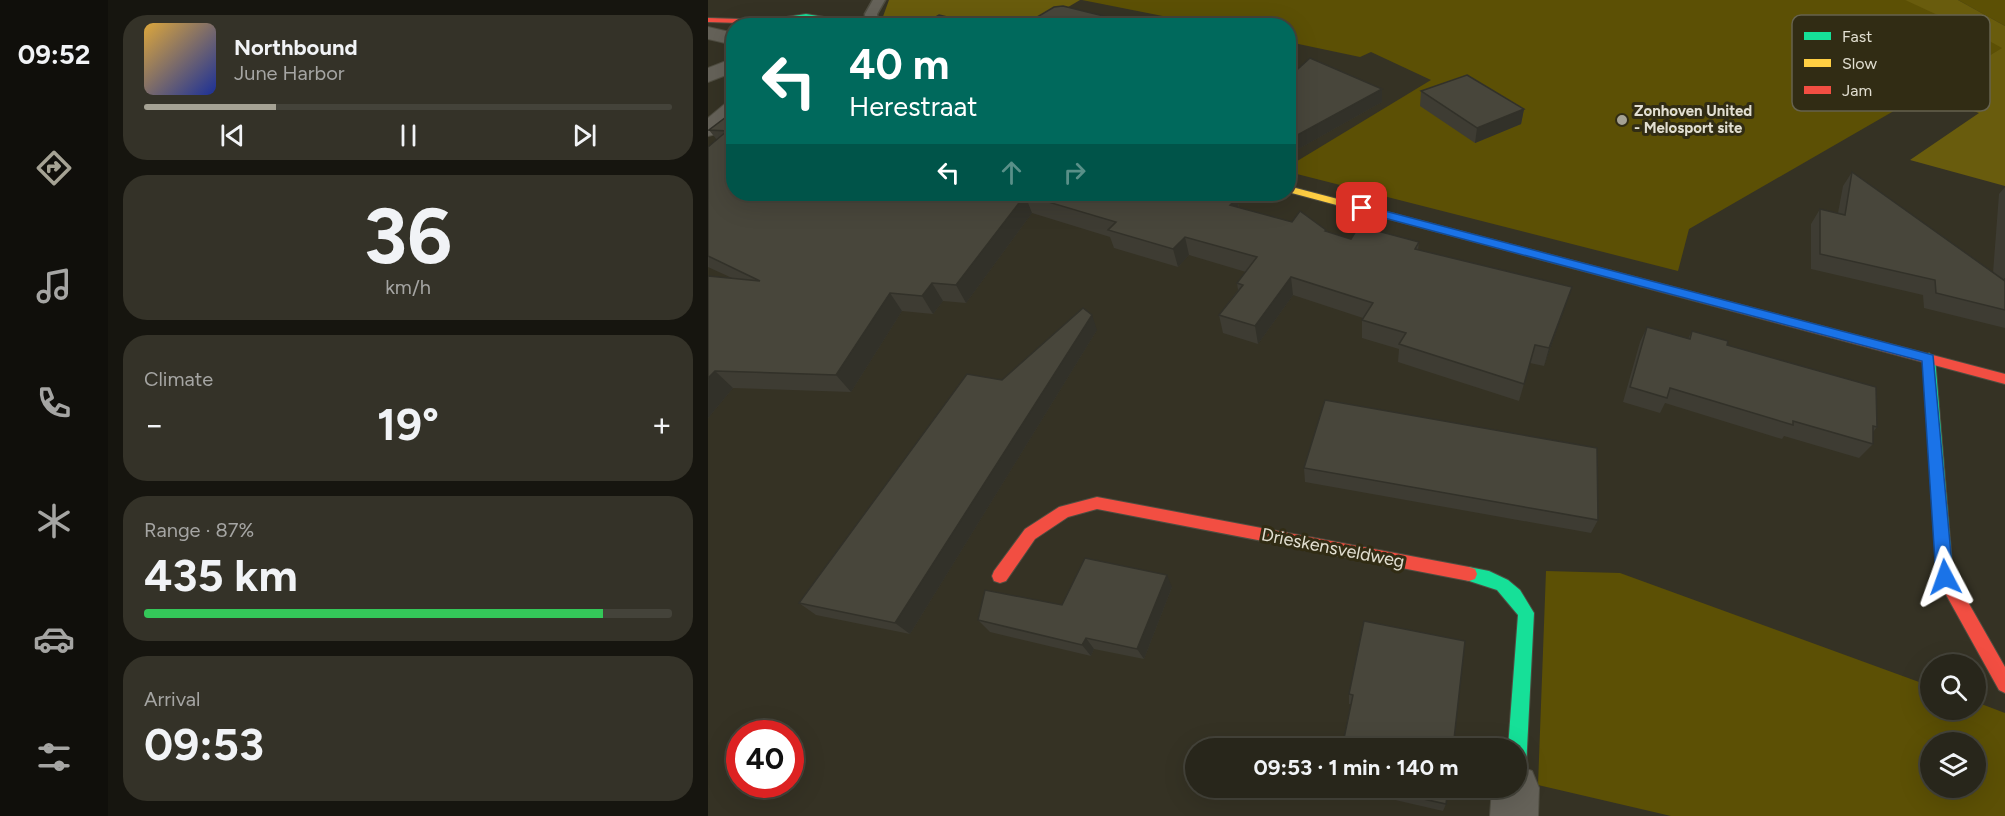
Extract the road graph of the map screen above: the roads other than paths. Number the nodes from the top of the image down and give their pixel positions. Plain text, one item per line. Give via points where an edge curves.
1 (879, 0) edge
2 (814, 1) edge
3 (839, 7) dead end
4 (798, 16) junction
5 (790, 18) edge
6 (818, 18) edge
7 (836, 18) edge
8 (871, 18) edge
9 (708, 20) edge
10 (726, 21) edge
11 (708, 33) edge
12 (726, 37) edge
13 (726, 68) edge
14 (708, 76) edge
15 (726, 114) edge
16 (708, 129) edge
17 (1296, 191) edge
18 (1929, 358) junction
19 (2005, 379) edge
20 (1000, 576) dead end
21 (2005, 684) edge
22 (1518, 738) edge
23 (1515, 798) edge
24 (1514, 816) edge

1 - 8 lane
2 - 4 street
3 - 7 street
4 - 5 street
4 - 6 street
9 - 10 street
11 - 12 street
13 - 14 street
15 - 16 street
17 - 18 street
18 - 19 street
18 - 21 street via 1945,577
20 - 22 street, Drieskensveldweg via 1029,534 1064,512 1097,503 1496,579 1513,592 1527,613
23 - 24 street

